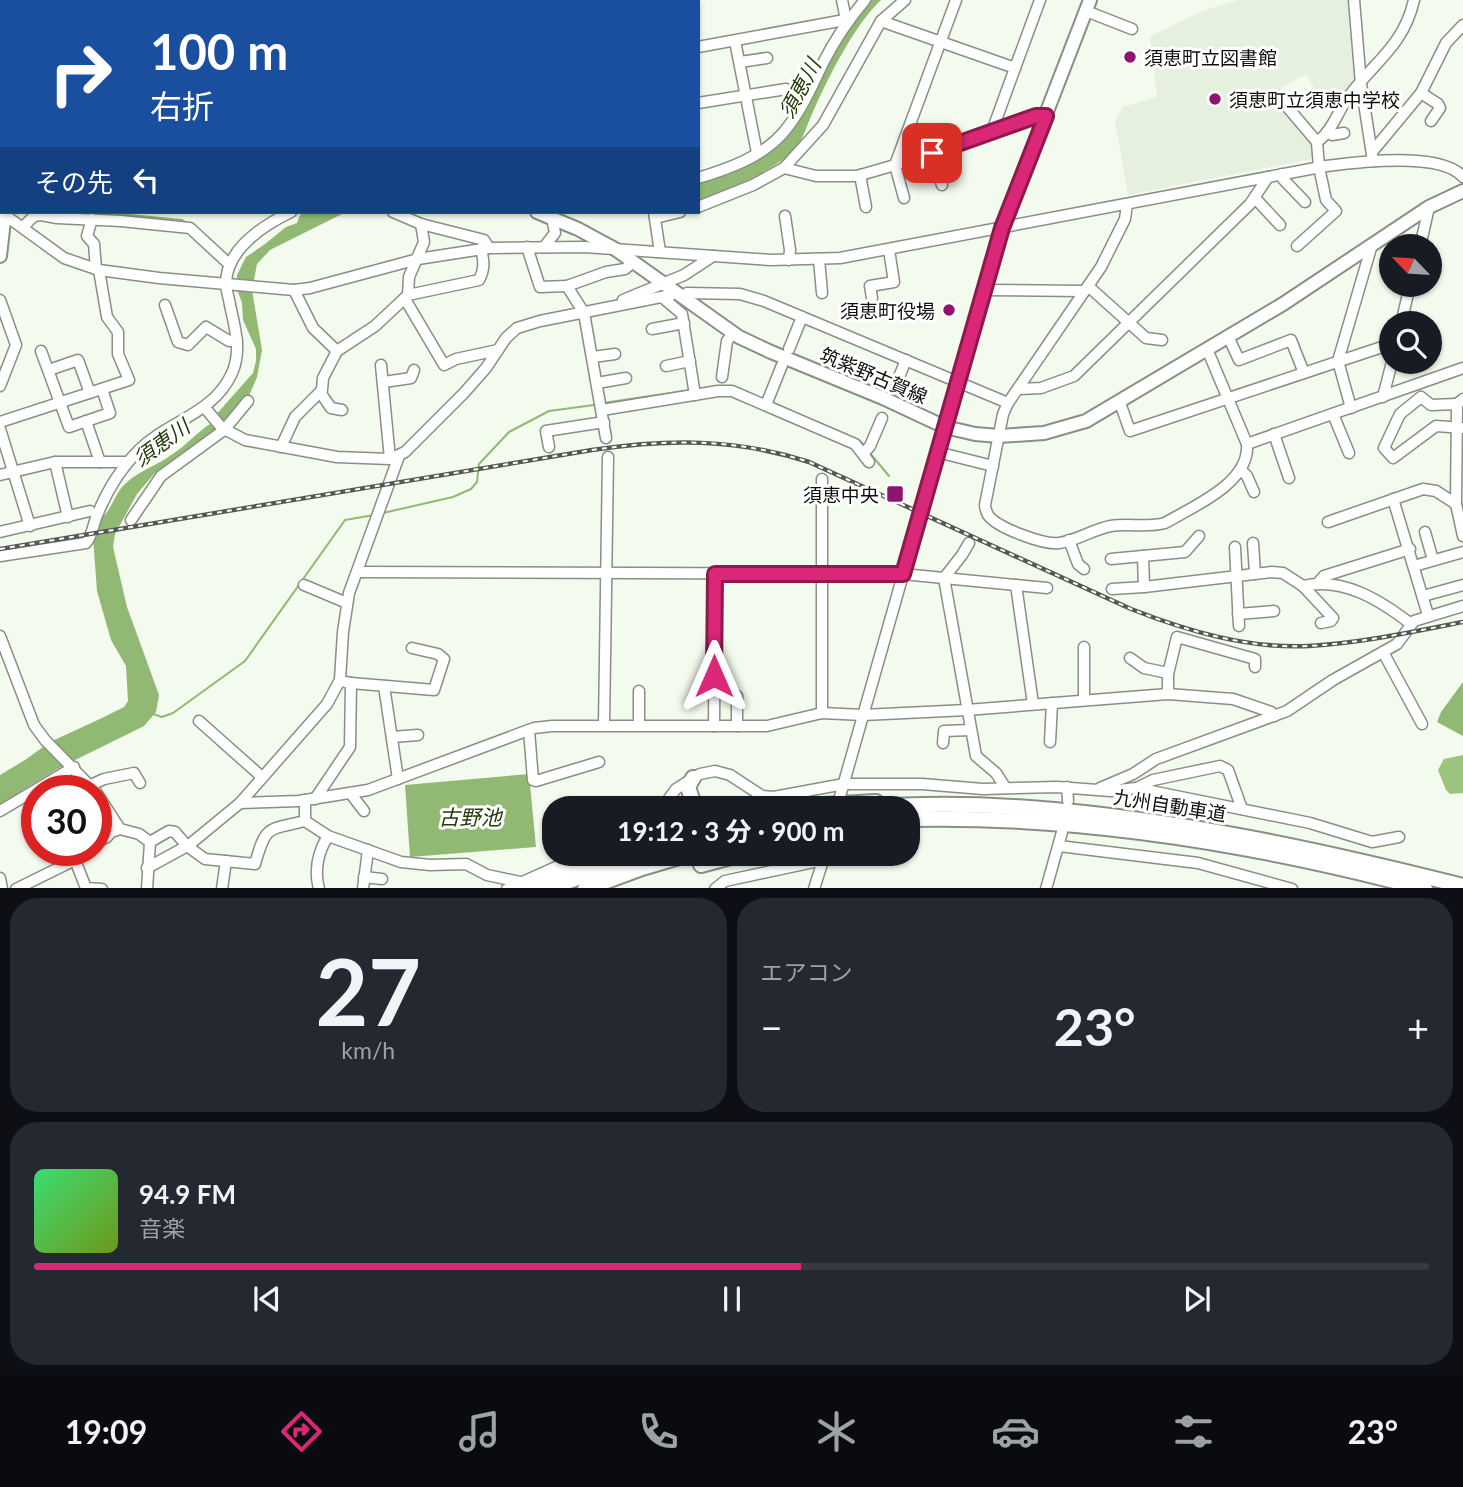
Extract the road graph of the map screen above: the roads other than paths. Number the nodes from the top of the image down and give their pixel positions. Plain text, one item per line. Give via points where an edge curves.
1 (842, 0) edge
2 (865, 0) edge
3 (905, 0) edge
4 (956, 0) edge
5 (1040, 0) edge
6 (1354, 0) edge
7 (1414, 0) edge
8 (1088, 6) edge
9 (848, 20) junction
10 (881, 21) junction
11 (1463, 26) edge
12 (1132, 29) dead end
13 (735, 41) junction
14 (941, 41) junction
15 (700, 47) edge
16 (767, 58) dead end
17 (740, 62) junction
18 (1015, 68) junction
19 (1361, 84) junction
20 (786, 89) dead end
21 (1421, 93) junction
22 (746, 95) junction
23 (1278, 96) dead end
24 (700, 103) edge
25 (1046, 116) junction
26 (1431, 121) dead end
27 (1327, 132) junction
28 (1344, 133) dead end
29 (991, 134) junction
30 (1317, 142) junction
31 (757, 153) junction
32 (932, 153) junction
33 (1372, 157) junction
34 (895, 165) junction
35 (1319, 167) junction
36 (783, 168) junction
37 (1282, 174) junction
38 (860, 175) junction
39 (700, 177) edge
40 (1268, 177) junction
41 (1463, 177) edge
42 (942, 185) dead end
43 (1463, 191) edge
44 (904, 198) dead end
45 (1255, 198) junction
46 (1305, 202) dead end
47 (1127, 204) junction
48 (700, 206) edge
49 (866, 207) dead end
50 (1429, 207) junction
51 (4, 214) edge
52 (5, 214) edge
53 (178, 214) edge
54 (287, 214) edge
55 (398, 214) edge
56 (542, 214) edge
57 (655, 214) edge
58 (123, 216) edge
59 (785, 216) dead end
60 (552, 218) junction
61 (92, 219) junction
62 (421, 224) junction
63 (178, 225) junction
64 (1280, 225) dead end
65 (23, 227) junction
66 (1002, 228) junction
67 (1423, 234) edge
68 (1297, 246) dead end
69 (527, 247) junction
70 (544, 247) junction
71 (1371, 248) junction
72 (485, 249) junction
73 (615, 249) junction
74 (889, 250) junction
75 (660, 252) junction
76 (0, 256) edge
77 (715, 256) junction
78 (418, 259) junction
79 (819, 259) junction
80 (789, 260) junction
81 (633, 262) junction
82 (230, 265) junction
83 (98, 269) junction
84 (663, 282) junction
85 (229, 284) junction
86 (567, 286) junction
87 (1086, 288) junction
88 (294, 290) junction
89 (984, 290) junction
90 (687, 293) dead end
91 (822, 293) dead end
92 (407, 297) junction
93 (872, 298) dead end
94 (0, 300) edge
95 (165, 305) dead end
96 (607, 307) junction
97 (584, 313) junction
98 (802, 317) junction
99 (1129, 321) junction
100 (684, 323) junction
101 (652, 329) dead end
102 (733, 333) junction
103 (1228, 336) junction
104 (237, 340) junction
105 (1162, 340) dead end
106 (1379, 348) edge
107 (789, 349) dead end
108 (1207, 349) junction
109 (498, 350) junction
110 (41, 351) dead end
111 (337, 351) junction
112 (615, 354) dead end
113 (593, 357) junction
114 (906, 360) junction
115 (690, 361) junction
116 (1338, 361) junction
117 (381, 365) dead end
118 (782, 365) dead end
119 (666, 366) dead end
120 (1463, 368) edge
121 (49, 370) junction
122 (414, 370) dead end
123 (1304, 373) junction
124 (1389, 374) edge
125 (722, 377) dead end
126 (626, 378) dead end
127 (384, 382) junction
128 (959, 382) junction
129 (597, 383) junction
130 (1415, 385) junction
131 (0, 386) edge
132 (102, 389) junction
133 (894, 389) dead end
134 (1019, 389) junction
135 (320, 392) junction
136 (90, 393) junction
137 (695, 395) junction
138 (1383, 397) junction
139 (1421, 397) junction
140 (1229, 398) junction
141 (248, 401) dead end
142 (1460, 401) edge
143 (59, 403) junction
144 (1008, 403) junction
145 (1120, 403) junction
146 (766, 405) junction
147 (1351, 408) junction
148 (206, 410) junction
149 (342, 410) dead end
150 (602, 410) junction
151 (1333, 414) junction
152 (882, 418) dead end
153 (86, 421) junction
154 (0, 422) edge
155 (604, 422) junction
156 (945, 427) junction
157 (1460, 428) edge
158 (0, 429) edge
159 (223, 429) junction
160 (1274, 434) junction
161 (999, 436) junction
162 (606, 439) dead end
163 (1247, 444) junction
164 (281, 447) junction
165 (549, 447) dead end
166 (937, 452) junction
167 (1349, 453) dead end
168 (394, 457) junction
169 (608, 457) dead end
170 (128, 461) junction
171 (55, 462) junction
172 (100, 462) junction
173 (993, 466) junction
174 (1460, 466) edge
175 (1241, 470) junction
176 (12, 471) junction
177 (0, 475) edge
178 (1289, 478) dead end
179 (822, 479) dead end
180 (1254, 492) dead end
181 (1393, 499) junction
182 (1456, 504) junction
183 (93, 515) junction
184 (1460, 515) edge
185 (68, 517) junction
186 (131, 520) dead end
187 (1328, 522) dead end
188 (30, 526) junction
189 (1425, 532) dead end
190 (0, 533) edge
191 (1199, 536) dead end
192 (1463, 536) edge
193 (1069, 540) junction
194 (969, 543) dead end
195 (1253, 543) dead end
196 (1235, 547) dead end
197 (1410, 549) junction
198 (1463, 552) edge
199 (0, 556) edge
200 (1143, 556) junction
201 (1111, 559) dead end
202 (1433, 560) junction
203 (1414, 566) junction
204 (1084, 569) dead end
205 (356, 572) junction
206 (607, 574) junction
207 (715, 574) junction
208 (903, 574) junction
209 (1255, 574) junction
210 (822, 575) junction
211 (1236, 576) junction
212 (944, 578) junction
213 (1318, 583) junction
214 (304, 585) dead end
215 (1016, 585) junction
216 (1463, 585) edge
217 (1303, 586) junction
218 (1144, 587) junction
219 (1047, 588) dead end
220 (1112, 589) dead end
221 (1423, 596) junction
222 (347, 603) junction
223 (1463, 606) edge
224 (1274, 611) dead end
225 (1238, 614) junction
226 (1428, 615) junction
227 (1321, 623) dead end
228 (1411, 624) junction
229 (1239, 626) dead end
230 (0, 636) edge
231 (1084, 647) dead end
232 (412, 648) dead end
233 (1383, 652) junction
234 (1130, 658) dead end
235 (1255, 667) dead end
236 (1168, 673) junction
237 (340, 680) junction
238 (351, 683) junction
239 (384, 686) junction
240 (639, 691) dead end
241 (1168, 694) junction
242 (737, 696) dead end
243 (1084, 700) junction
244 (1052, 703) junction
245 (1033, 704) junction
246 (967, 710) junction
247 (822, 713) junction
248 (863, 715) junction
249 (1274, 716) junction
250 (199, 721) dead end
251 (1422, 724) dead end
252 (604, 725) junction
253 (639, 725) junction
254 (714, 726) junction
255 (737, 726) junction
256 (529, 730) junction
257 (971, 730) junction
258 (418, 735) dead end
259 (392, 737) junction
260 (1050, 741) dead end
261 (943, 743) dead end
262 (599, 762) dead end
263 (72, 765) junction
264 (81, 775) edge
265 (112, 777) edge
266 (262, 777) junction
267 (693, 778) junction
268 (398, 779) junction
269 (140, 783) dead end
270 (844, 784) junction
271 (1005, 787) junction
272 (1068, 788) junction
273 (1136, 788) junction
274 (676, 789) junction
275 (1100, 789) junction
276 (351, 794) junction
277 (671, 796) edge
278 (686, 796) edge
279 (691, 796) edge
280 (840, 796) edge
281 (310, 799) junction
282 (1068, 801) dead end
283 (240, 803) junction
284 (920, 804) edge
285 (950, 805) junction
286 (920, 806) edge
287 (1242, 809) junction
288 (0, 811) edge
289 (364, 811) dead end
290 (112, 817) edge
291 (920, 820) edge
292 (305, 821) junction
293 (120, 830) junction
294 (112, 832) edge
295 (1062, 832) dead end
296 (328, 835) junction
297 (1399, 837) dead end
298 (150, 842) junction
299 (187, 846) junction
300 (1059, 846) junction
301 (368, 850) junction
302 (226, 862) junction
303 (54, 866) edge
304 (77, 866) edge
305 (561, 866) edge
306 (577, 866) edge
307 (610, 866) edge
308 (649, 866) edge
309 (787, 866) edge
310 (821, 866) edge
311 (147, 868) junction
312 (364, 877) junction
313 (382, 879) dead end
314 (0, 881) edge
315 (524, 885) edge
316 (1463, 886) edge
317 (2, 888) edge
318 (16, 888) edge
319 (102, 888) edge
320 (147, 888) edge
321 (222, 888) edge
322 (319, 888) edge
323 (363, 888) edge
324 (507, 888) edge
325 (547, 888) edge
326 (585, 888) edge
327 (715, 888) edge
328 (814, 888) edge
329 (1046, 888) edge
330 (1292, 888) edge
331 (1425, 888) edge

1 - 9 street
2 - 9 street
3 - 10 street
4 - 14 street
5 - 18 street
6 - 19 street
7 - 19 street via 1401,36
8 - 12 street
8 - 25 main road
9 - 13 street
9 - 31 street via 782,133
10 - 14 street
10 - 36 street via 823,125
11 - 21 street via 1446,43
13 - 15 street
13 - 17 street
14 - 18 street
14 - 34 street
16 - 17 street
17 - 22 street
18 - 29 street
19 - 27 street
19 - 33 street
20 - 22 street
21 - 26 street via 1440,108
21 - 33 street
22 - 24 street
22 - 31 street
23 - 30 street
25 - 29 street
25 - 66 main road
27 - 28 street
27 - 30 street
29 - 32 street
30 - 35 street
31 - 39 street
32 - 34 street
32 - 42 street
33 - 35 street
33 - 41 street via 1449,167
34 - 38 street
34 - 44 street
35 - 37 street
35 - 68 street via 1326,200 1336,212
36 - 38 street via 816,176
36 - 48 street
37 - 40 street
37 - 46 street
38 - 49 street
40 - 45 street
40 - 47 street
43 - 50 main road, 筑紫野古賀線
45 - 64 street
45 - 99 street
47 - 66 street
47 - 87 street via 1125,219
50 - 67 street
50 - 71 main road, 筑紫野古賀線
51 - 76 main road
52 - 65 street
53 - 63 street
54 - 82 street via 255,234
55 - 62 street
56 - 60 main road, 筑紫野古賀線
57 - 75 street
58 - 61 street
58 - 63 street via 148,225
59 - 80 street
60 - 70 street via 555,233
60 - 73 main road, 筑紫野古賀線
61 - 65 street via 41,215
61 - 83 street via 87,236 94,244
62 - 72 street via 484,240
62 - 78 street via 424,242
63 - 82 street via 202,237
65 - 83 street via 64,257
66 - 74 street
66 - 89 main road
69 - 70 street
69 - 72 street
69 - 86 street via 540,287
70 - 73 street
71 - 103 main road, 筑紫野古賀線
71 - 116 street
72 - 78 street
72 - 92 street via 479,280
73 - 75 street
73 - 81 main road, 筑紫野古賀線
74 - 79 street
74 - 93 street via 894,282 870,286
75 - 77 street
77 - 80 street
77 - 84 street
78 - 88 street
78 - 92 street via 409,277
79 - 80 street
79 - 91 street
81 - 84 main road, 筑紫野古賀線
81 - 86 street via 625,269
82 - 85 street
83 - 85 street
83 - 132 street via 107,317 118,332 118,354 130,380
84 - 96 street
84 - 102 main road, 筑紫野古賀線
85 - 88 street
85 - 104 street
86 - 97 street
87 - 89 street
87 - 99 street
87 - 134 street
88 - 111 street via 313,328
89 - 128 main road
90 - 98 street via 740,295
92 - 109 street via 444,365
92 - 111 street
94 - 131 street via 16,345
95 - 104 street via 182,345 188,345 206,327 229,341
96 - 97 street
96 - 100 street via 666,296
97 - 109 street via 526,324 511,332
97 - 113 street
98 - 107 street
98 - 114 street
99 - 105 street via 1146,338
99 - 134 street via 1074,376 1041,388
100 - 101 street
100 - 115 street
102 - 125 street via 727,341
102 - 156 main road, 筑紫野古賀線
103 - 108 main road, 筑紫野古賀線
103 - 123 street via 1239,360 1292,340
104 - 148 street via 231,376
106 - 116 street
108 - 140 street
108 - 145 main road, 筑紫野古賀線
109 - 168 street via 486,368
110 - 121 street
111 - 135 street
112 - 113 street
113 - 129 street
114 - 128 street
114 - 133 street
115 - 119 street
115 - 137 street
116 - 123 street
116 - 147 street
117 - 127 street
118 - 146 street
120 - 130 street
121 - 136 street via 78,360
121 - 143 street
122 - 127 street via 411,377
123 - 140 street
124 - 138 street
126 - 129 street
127 - 168 street
128 - 144 street
128 - 156 main road
129 - 150 street
130 - 138 street
130 - 139 street
132 - 136 street
132 - 153 street via 110,413
134 - 144 street
135 - 149 street via 331,408
135 - 164 street via 295,417
136 - 143 street
137 - 146 street via 726,390
137 - 150 street
138 - 147 street
139 - 142 street via 1431,405
139 - 157 street via 1400,414 1384,448 1393,458 1436,426
140 - 145 street via 1130,431
140 - 163 street
141 - 159 street
142 - 157 street
143 - 153 street via 69,427
143 - 154 street
144 - 161 street
145 - 161 main road, 筑紫野古賀線 via 1063,429
146 - 152 street via 855,444 867,457
147 - 151 street
148 - 159 street
148 - 170 street via 148,442
150 - 155 street
151 - 160 street
151 - 167 street
153 - 172 street
155 - 162 street
155 - 165 street via 547,431
156 - 161 main road, 筑紫野古賀線
156 - 166 street
157 - 174 street
158 - 176 street
159 - 164 street via 245,440
159 - 186 street via 161,476
160 - 163 street
160 - 178 street
161 - 173 street
163 - 175 street
164 - 168 street via 337,457
166 - 173 street
166 - 208 street
168 - 205 street via 399,462
169 - 206 street
170 - 172 street
170 - 183 street
171 - 172 street
171 - 176 street
171 - 185 street
173 - 193 street via 985,505 996,523 1045,543
174 - 182 street
175 - 180 street
175 - 193 street via 1228,484 1165,523 1109,526
176 - 177 street
176 - 188 street
179 - 210 street
181 - 182 street via 1423,489 1436,491
181 - 187 street
181 - 197 street
182 - 184 street
183 - 185 street
183 - 199 street via 86,543
184 - 192 street
185 - 188 street
188 - 190 street
189 - 202 street
191 - 200 street via 1185,552
193 - 204 street
194 - 212 street
195 - 209 street
196 - 211 street
197 - 203 street
197 - 213 street via 1324,576
198 - 202 street
200 - 201 street
200 - 218 street
202 - 203 street
203 - 221 street
205 - 206 street
205 - 222 street
206 - 207 street
206 - 252 street
207 - 210 street
207 - 254 street
208 - 210 street
208 - 212 street
208 - 248 street
209 - 211 street
209 - 217 street via 1283,573
210 - 247 street
211 - 218 street
211 - 225 street
212 - 215 street
212 - 246 street
213 - 217 street
213 - 228 street via 1375,598
214 - 222 street
215 - 219 street
215 - 245 street
216 - 221 street
217 - 227 street via 1333,618
218 - 220 street
221 - 226 street
222 - 237 street
223 - 226 street
224 - 225 street
225 - 229 street
226 - 228 street
228 - 233 street via 1397,644
230 - 263 street via 34,725
231 - 243 street
232 - 239 street via 443,656 434,690
233 - 249 street
233 - 251 street
234 - 236 street via 1144,668
235 - 236 street via 1255,660 1177,637
236 - 241 street
237 - 238 street
237 - 266 street via 327,704
238 - 239 street
238 - 281 street via 350,747
239 - 259 street
240 - 253 street
241 - 243 street
241 - 249 street via 1233,699
242 - 255 street
243 - 244 street
244 - 245 street
244 - 260 street
245 - 246 street
246 - 248 street
246 - 257 street
247 - 248 street
247 - 255 street via 766,726
248 - 270 street
249 - 275 street via 1156,758
250 - 266 street
252 - 253 street
252 - 256 street
253 - 254 street
254 - 255 street
256 - 262 street via 533,780
256 - 268 street
257 - 261 street via 944,731
257 - 271 street via 976,756
258 - 259 street
259 - 268 street
263 - 264 street
263 - 288 street
265 - 269 street via 134,773
266 - 283 street
267 - 270 street via 710,771 723,772 762,796 774,797
267 - 274 street
267 - 279 highway via 688,786
268 - 276 street
270 - 271 street
270 - 280 street
271 - 272 street
272 - 275 street
272 - 282 street
273 - 275 street
273 - 287 street
273 - 287 street via 1220,766 1227,770
274 - 277 street
274 - 278 highway
276 - 281 street
276 - 289 street
281 - 283 street
281 - 292 street
283 - 299 street
284 - 285 highway
285 - 286 highway, 九州自動車道
285 - 316 highway, 九州自動車道 via 1073,810 1188,826
287 - 297 street via 1372,842
290 - 293 street
291 - 331 highway, 九州自動車道 via 1069,823 1148,832
292 - 296 street
292 - 302 street via 265,833 256,864
293 - 294 street
293 - 298 street
295 - 300 street
296 - 301 street
296 - 322 street via 317,866
298 - 299 street via 169,831
298 - 311 street
299 - 302 street via 205,859
299 - 311 street
300 - 329 street
300 - 330 street via 1198,863
301 - 312 street
301 - 315 street via 409,864 466,864 486,875
302 - 321 street
303 - 318 street
304 - 319 street via 86,888
305 - 315 street
306 - 315 highway
307 - 325 highway
308 - 326 highway
309 - 327 street via 725,881
310 - 328 street
311 - 320 street
312 - 313 street
312 - 323 street
314 - 317 street
315 - 324 street

